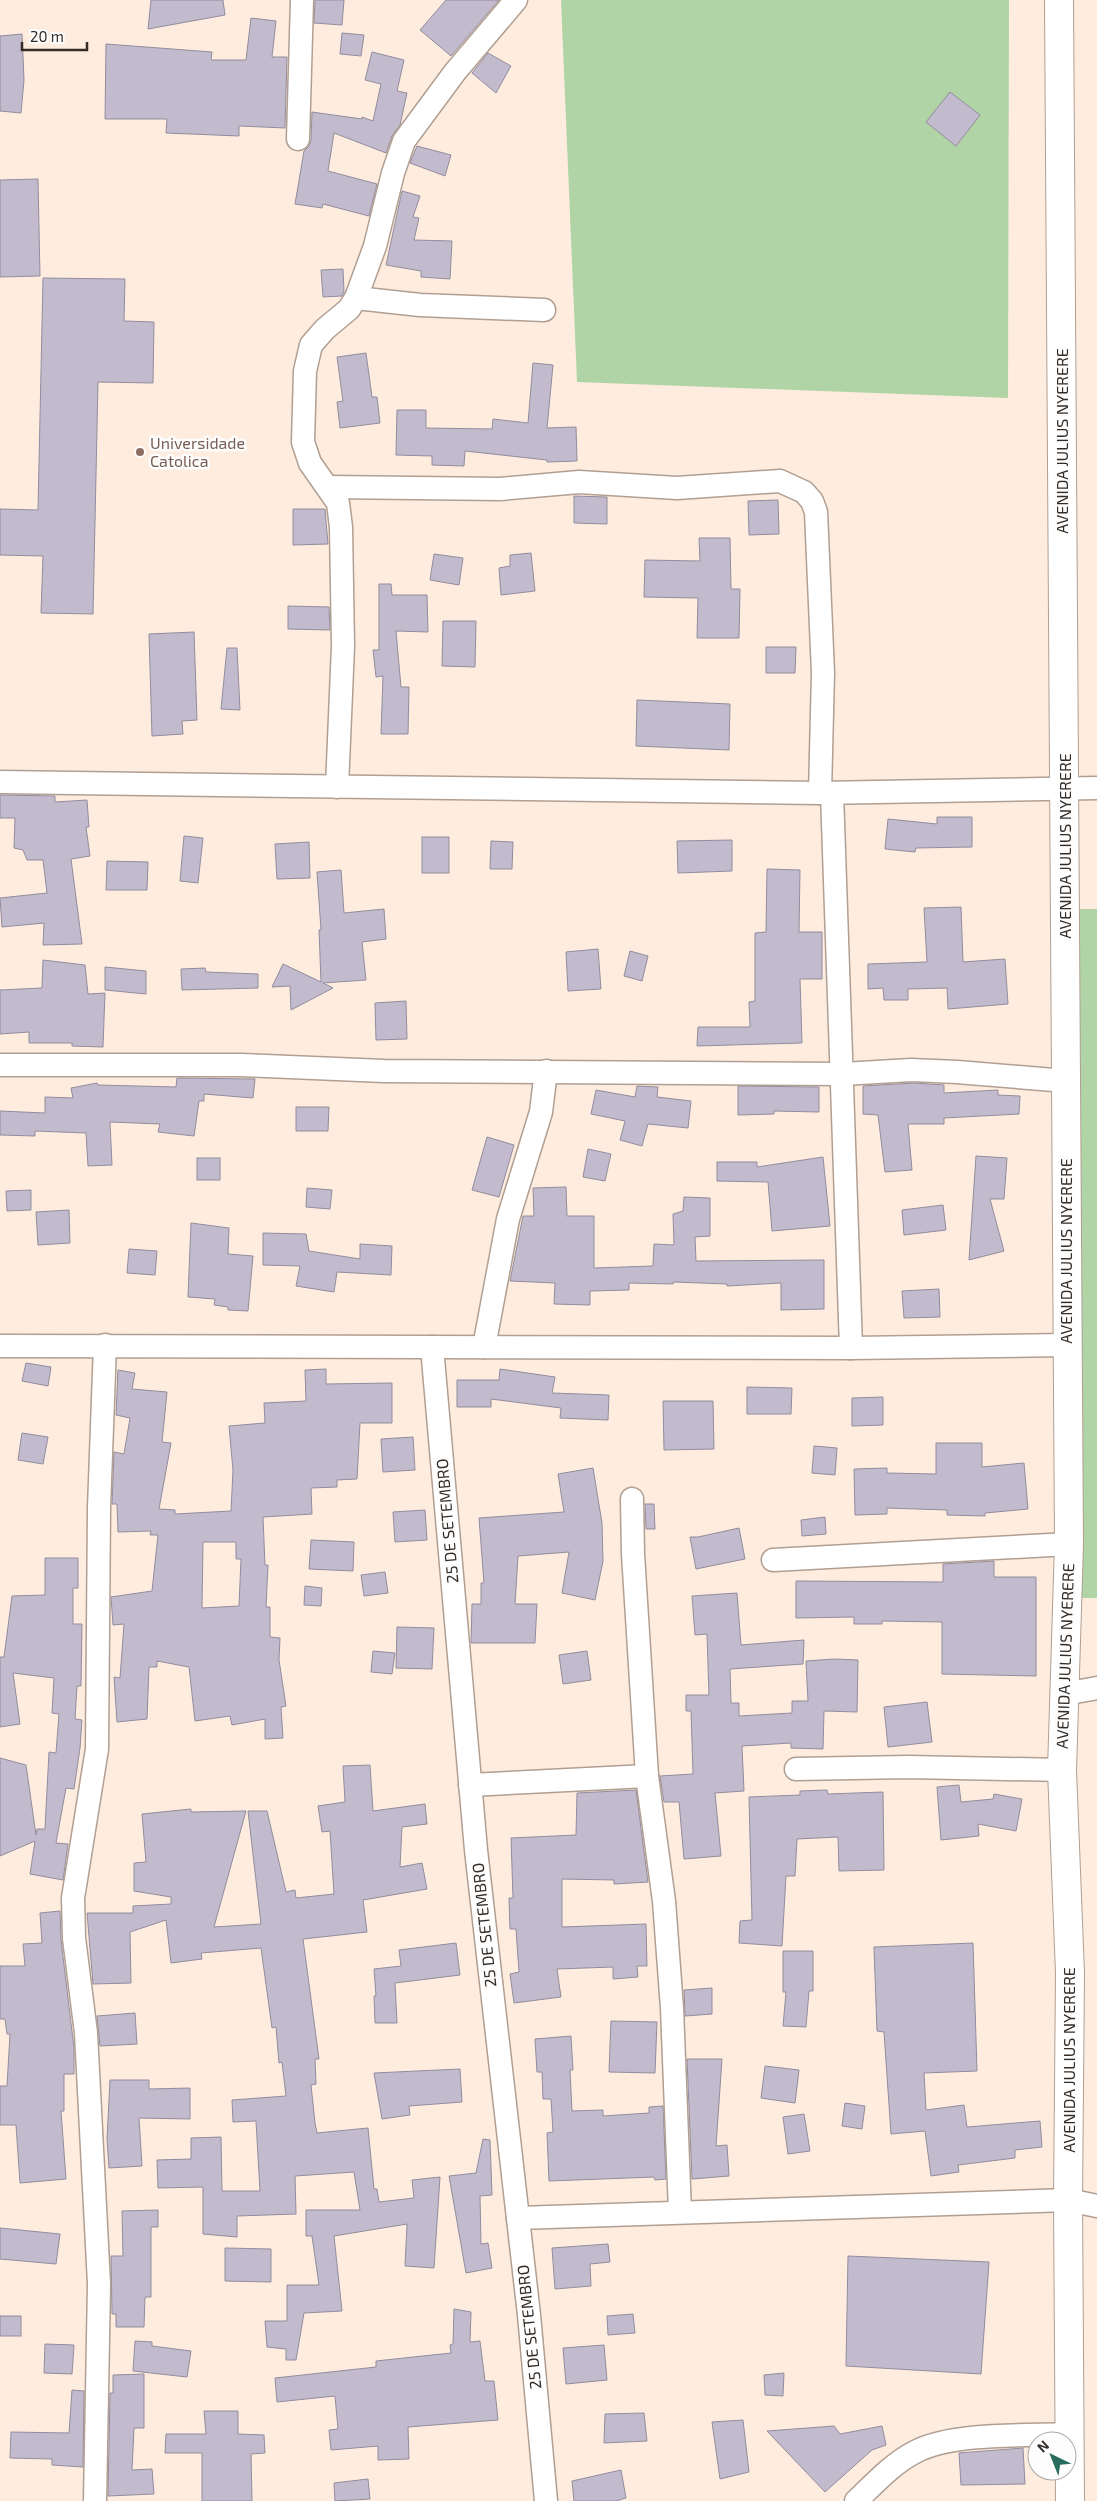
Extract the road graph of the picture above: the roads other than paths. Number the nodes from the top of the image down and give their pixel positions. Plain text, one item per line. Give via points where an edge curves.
1 (302, 0) edge
2 (516, 0) edge
3 (1059, 0) edge
4 (298, 139) dead end
5 (356, 298) junction
6 (544, 310) dead end
7 (328, 487) junction
8 (0, 782) edge
9 (337, 787) junction
10 (1097, 788) edge
11 (1065, 790) junction
12 (826, 793) junction
13 (0, 1065) edge
14 (546, 1071) junction
15 (843, 1074) junction
16 (1066, 1081) junction
17 (105, 1345) junction
18 (1066, 1345) junction
19 (0, 1346) edge
20 (484, 1346) junction
21 (432, 1347) junction
22 (851, 1348) junction
23 (632, 1498) dead end
24 (1069, 1544) junction
25 (774, 1560) dead end
26 (1097, 1688) edge
27 (1064, 1694) junction
28 (796, 1768) dead end
29 (1062, 1770) junction
30 (648, 1776) junction
31 (470, 1785) junction
32 (1068, 2200) junction
33 (1097, 2206) edge
34 (680, 2212) junction
35 (518, 2218) junction
36 (1070, 2431) edge
37 (1027, 2436) edge
38 (1070, 2481) edge
39 (95, 2501) edge
40 (546, 2501) edge
41 (856, 2501) edge
42 (1070, 2501) edge

1 - 4 street
2 - 5 street via 455,72 404,141 384,216
3 - 11 street, AVENIDA JULIUS NYERERE
5 - 6 street via 420,305
5 - 7 street via 349,309 311,345 304,371 303,442 310,464
7 - 9 street via 338,503 341,527 343,646
7 - 12 street via 482,489 589,482 677,488 780,481 804,492 816,512
8 - 9 street
9 - 12 street
10 - 11 street
11 - 12 street
11 - 16 street, AVENIDA JULIUS NYERERE
12 - 15 street
13 - 14 street via 213,1064 384,1071
14 - 15 street
14 - 20 street via 541,1112 508,1219
15 - 16 street via 910,1070
15 - 22 street
16 - 18 street, AVENIDA JULIUS NYERERE
17 - 19 street
17 - 21 street
17 - 39 street via 96,1749 73,1898 74,1938 86,2033 99,2284
18 - 22 street
18 - 24 street, AVENIDA JULIUS NYERERE
20 - 21 street
20 - 22 street
21 - 31 street, 25 DE SETEMBRO
23 - 30 street
24 - 25 street
24 - 27 street, AVENIDA JULIUS NYERERE
26 - 27 street
27 - 29 street, AVENIDA JULIUS NYERERE
28 - 29 street
29 - 32 street, AVENIDA JULIUS NYERERE via 1070,1973
30 - 31 street
30 - 34 street via 664,1901 672,2008
31 - 35 street, 25 DE SETEMBRO
32 - 33 street
32 - 34 street
32 - 36 street, AVENIDA JULIUS NYERERE
34 - 35 street
35 - 40 street, 25 DE SETEMBRO
37 - 41 street via 952,2440 917,2451 890,2468
38 - 42 street, AVENIDA JULIUS NYERERE

